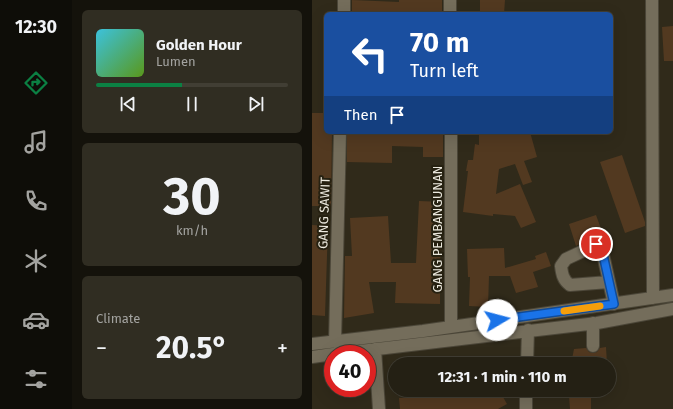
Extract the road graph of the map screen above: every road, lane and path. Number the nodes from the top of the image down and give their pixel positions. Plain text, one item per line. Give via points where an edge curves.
1 (344, 0) edge
2 (450, 0) edge
3 (652, 0) edge
4 (344, 12) edge
5 (450, 12) edge
6 (340, 134) edge
7 (451, 134) edge
8 (609, 282) dead end
9 (673, 295) edge
10 (653, 298) junction
11 (614, 304) junction
12 (673, 309) edge
13 (593, 324) junction
14 (451, 326) junction
15 (528, 330) junction
16 (312, 344) edge
17 (334, 345) edge
18 (358, 345) edge
19 (593, 346) dead end
20 (324, 347) edge
21 (376, 349) edge
22 (324, 353) edge
23 (312, 357) edge
24 (527, 357) edge
25 (376, 364) edge
26 (526, 397) edge
27 (379, 409) edge
28 (526, 409) edge

1 - 4 street
2 - 5 street
3 - 10 street
6 - 17 street, GANG SAWIT
7 - 14 street, GANG PEMBANGUNAN
8 - 11 street
9 - 10 street
10 - 11 street
11 - 14 street
12 - 13 street
13 - 15 street
13 - 19 street
14 - 18 street
15 - 21 street
15 - 24 street
16 - 20 street
22 - 23 street
25 - 27 street
26 - 28 street

